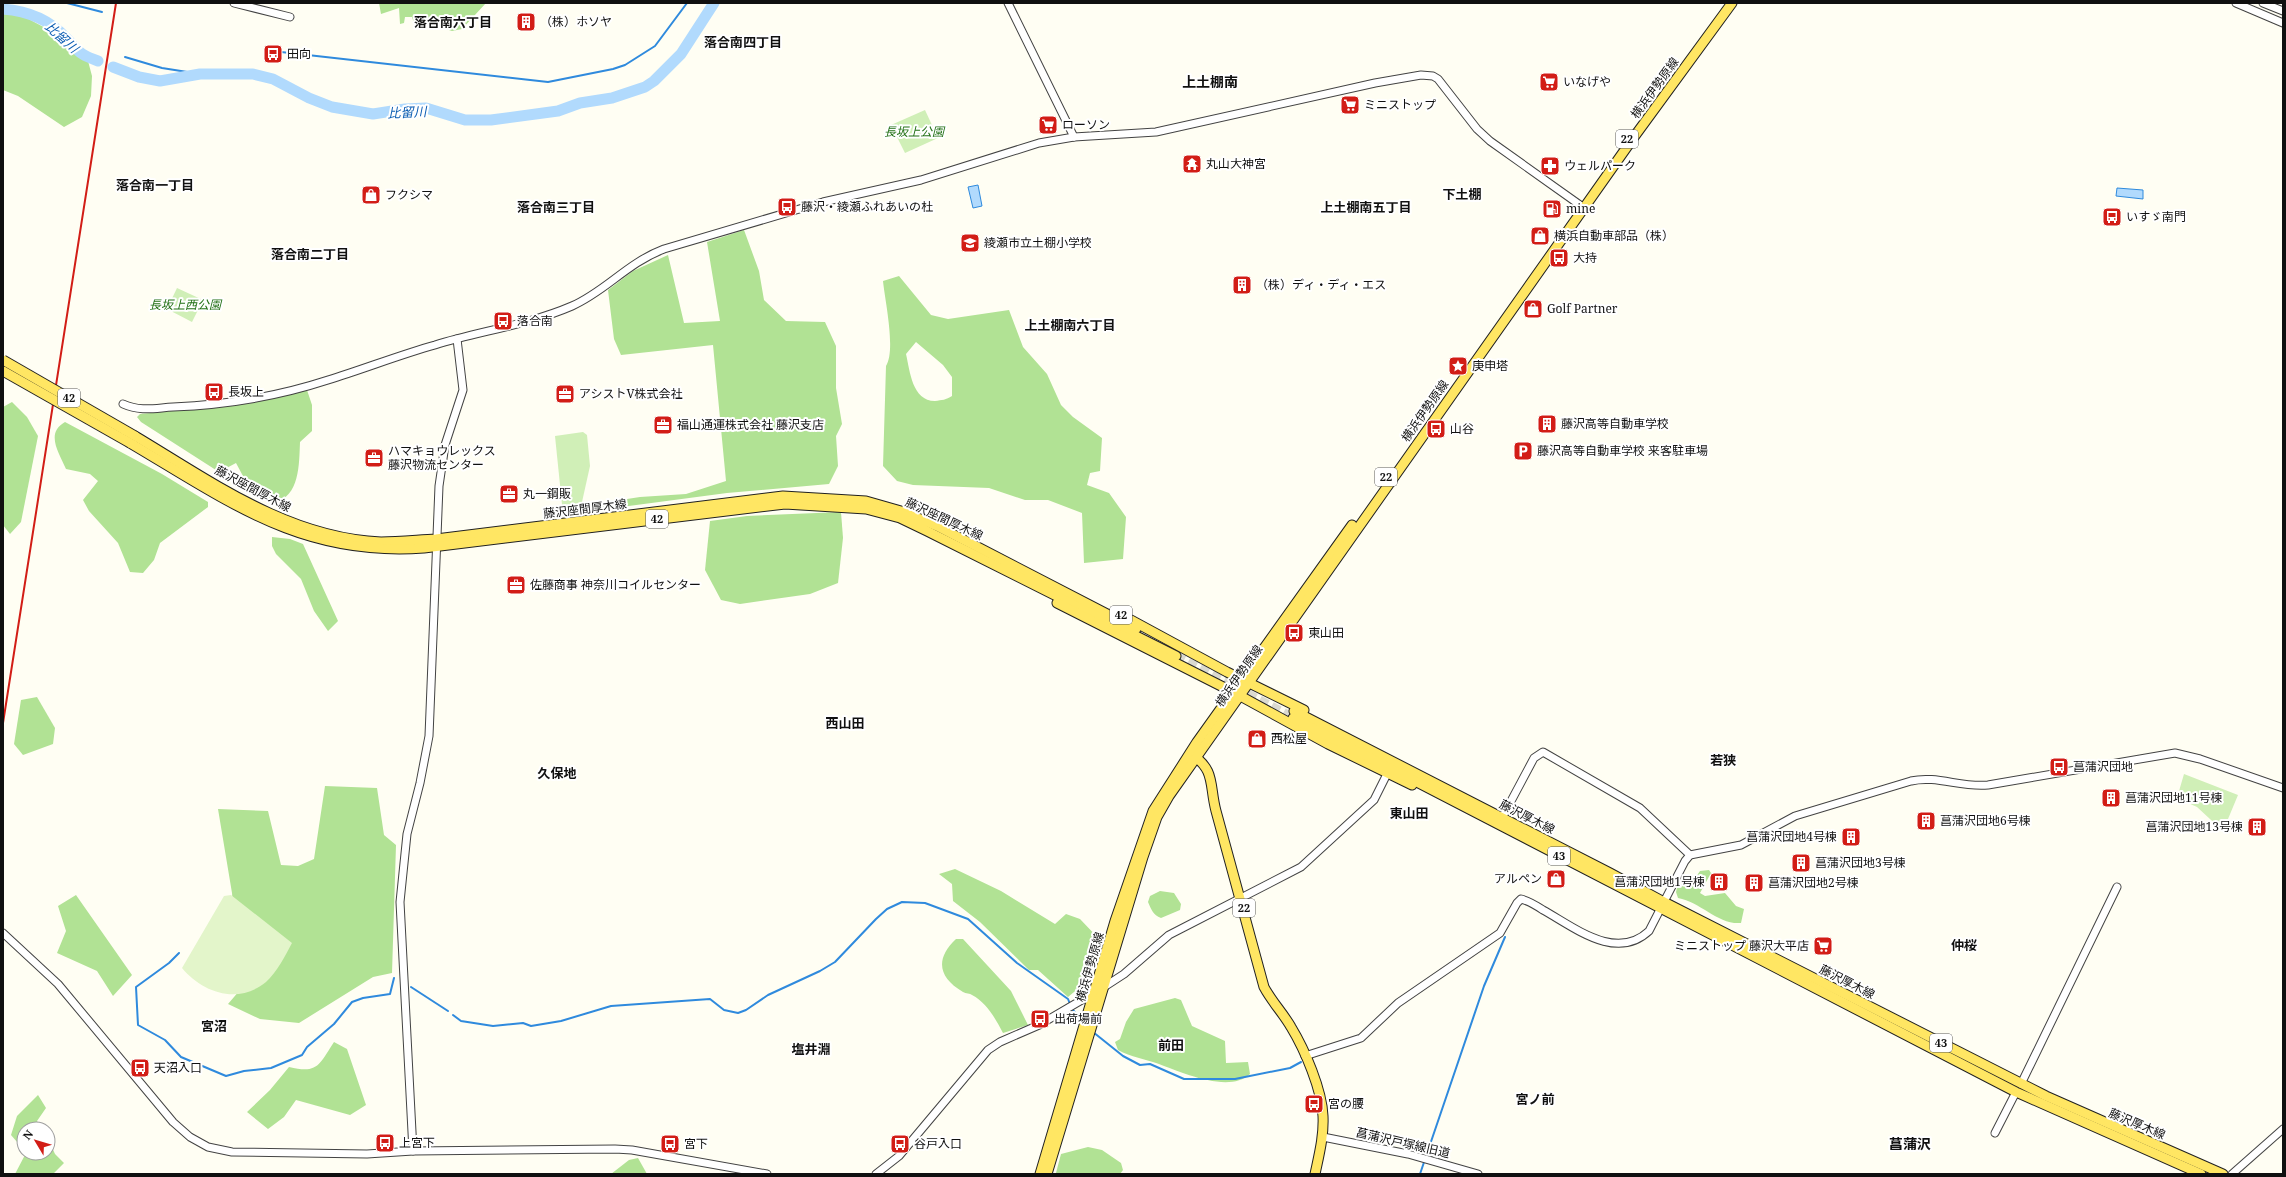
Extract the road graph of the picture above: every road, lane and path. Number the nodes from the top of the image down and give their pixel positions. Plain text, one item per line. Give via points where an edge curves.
1 (234, 3) edge
2 (1008, 3) edge
3 (1725, 3) edge
4 (1732, 3) edge
5 (2236, 3) edge
6 (2263, 3) edge
7 (2283, 12) edge
8 (290, 17) dead end
9 (2283, 23) edge
10 (1074, 137) junction
11 (1580, 204) junction
12 (457, 339) junction
13 (3, 360) edge
14 (3, 371) edge
15 (123, 404) dead end
16 (133, 439) junction
17 (436, 542) junction
18 (996, 561) junction
19 (1177, 654) tunnel mouth
20 (1245, 681) junction
21 (1236, 694) junction
22 (1293, 714) tunnel mouth
23 (1193, 755) junction
24 (1387, 774) junction
25 (2283, 788) edge
26 (1461, 800) junction
27 (1502, 818) junction
28 (1690, 854) junction
29 (2117, 887) dead end
30 (1241, 897) junction
31 (1662, 906) junction
32 (3, 933) edge
33 (1104, 987) junction
34 (1095, 993) junction
35 (1305, 1056) junction
36 (2021, 1084) junction
37 (2016, 1092) junction
38 (2283, 1129) edge
39 (1995, 1133) dead end
40 (1322, 1137) junction
41 (413, 1151) junction
42 (767, 1174) edge
43 (876, 1174) edge
44 (1040, 1174) edge
45 (1047, 1174) edge
46 (1315, 1174) edge
47 (1478, 1174) edge
48 (2201, 1174) edge
49 (2223, 1174) edge
50 (2232, 1174) edge

1 - 8 street
2 - 10 street
3 - 11 main road, 横浜伊勢原線 / 22
4 - 20 main road, 横浜伊勢原線 / 22
5 - 9 street
6 - 7 street
10 - 11 street via 1156,132 1375,83 1427,75 1443,82 1477,129 1490,141
10 - 12 street via 1030,145 891,188 822,202 664,249 632,264 572,306
11 - 20 main road, 横浜伊勢原線 / 22
12 - 15 street via 313,384 229,402 146,410
12 - 17 street via 463,390 442,460
13 - 16 main road, 藤沢座間厚木線 / 42, bridge
14 - 16 main road, 藤沢座間厚木線 / 42, bridge
16 - 17 main road, 藤沢座間厚木線 / 42 via 238,507 286,529 319,540 359,548 400,550
17 - 18 main road, 藤沢座間厚木線 / 42 via 783,496 823,497 866,501 901,511 937,526
17 - 41 street via 429,736 407,834 400,896
18 - 19 main road, 藤沢座間厚木線 / 42
18 - 20 main road, 42 via 1040,574
18 - 21 main road, 42 via 1025,586
20 - 21 main road, 横浜伊勢原線 / 22
20 - 26 main road via 1407,763
21 - 23 main road, 横浜伊勢原線 / 22
21 - 24 main road
22 - 26 main road, 藤沢厚木線 / 43
23 - 30 main road, 22 via 1208,768 1216,811
23 - 33 main road, 横浜伊勢原線 / 22 via 1168,796 1152,830
23 - 34 main road, 横浜伊勢原線 / 22 via 1167,787 1146,828 1115,921
24 - 26 main road
24 - 30 street via 1374,800 1309,861
25 - 28 street via 2226,767 2175,753 1981,786 1919,779 1795,816 1742,845
26 - 27 main road, 藤沢厚木線 / 43
26 - 31 main road, 藤沢厚木線 / 43
27 - 28 street via 1534,758 1543,752 1629,800
27 - 31 main road, 藤沢厚木線 / 43
28 - 31 street
29 - 36 street
30 - 33 street via 1169,935 1124,974
30 - 35 main road, 22 via 1264,987 1292,1028
31 - 35 street via 1649,931 1643,936 1621,944 1612,944 1598,940 1521,899 1500,933 1398,1003 1361,1038
31 - 36 main road, 藤沢厚木線 / 43
31 - 37 main road, 藤沢厚木線 / 43
32 - 41 street via 58,984 173,1122 199,1143 219,1150 258,1153 367,1154
33 - 34 street
33 - 45 main road, 横浜伊勢原線 / 22
34 - 43 street via 988,1050 899,1156
34 - 44 main road, 横浜伊勢原線 / 22
35 - 40 main road, 22 via 1321,1102
36 - 49 main road, 藤沢厚木線 / 43 via 2108,1125
37 - 39 street
37 - 48 main road, 藤沢厚木線 / 43
38 - 50 street
40 - 46 main road, 22
40 - 47 street, 菖蒲沢戸塚線旧道 via 1425,1158
41 - 42 street via 626,1150

